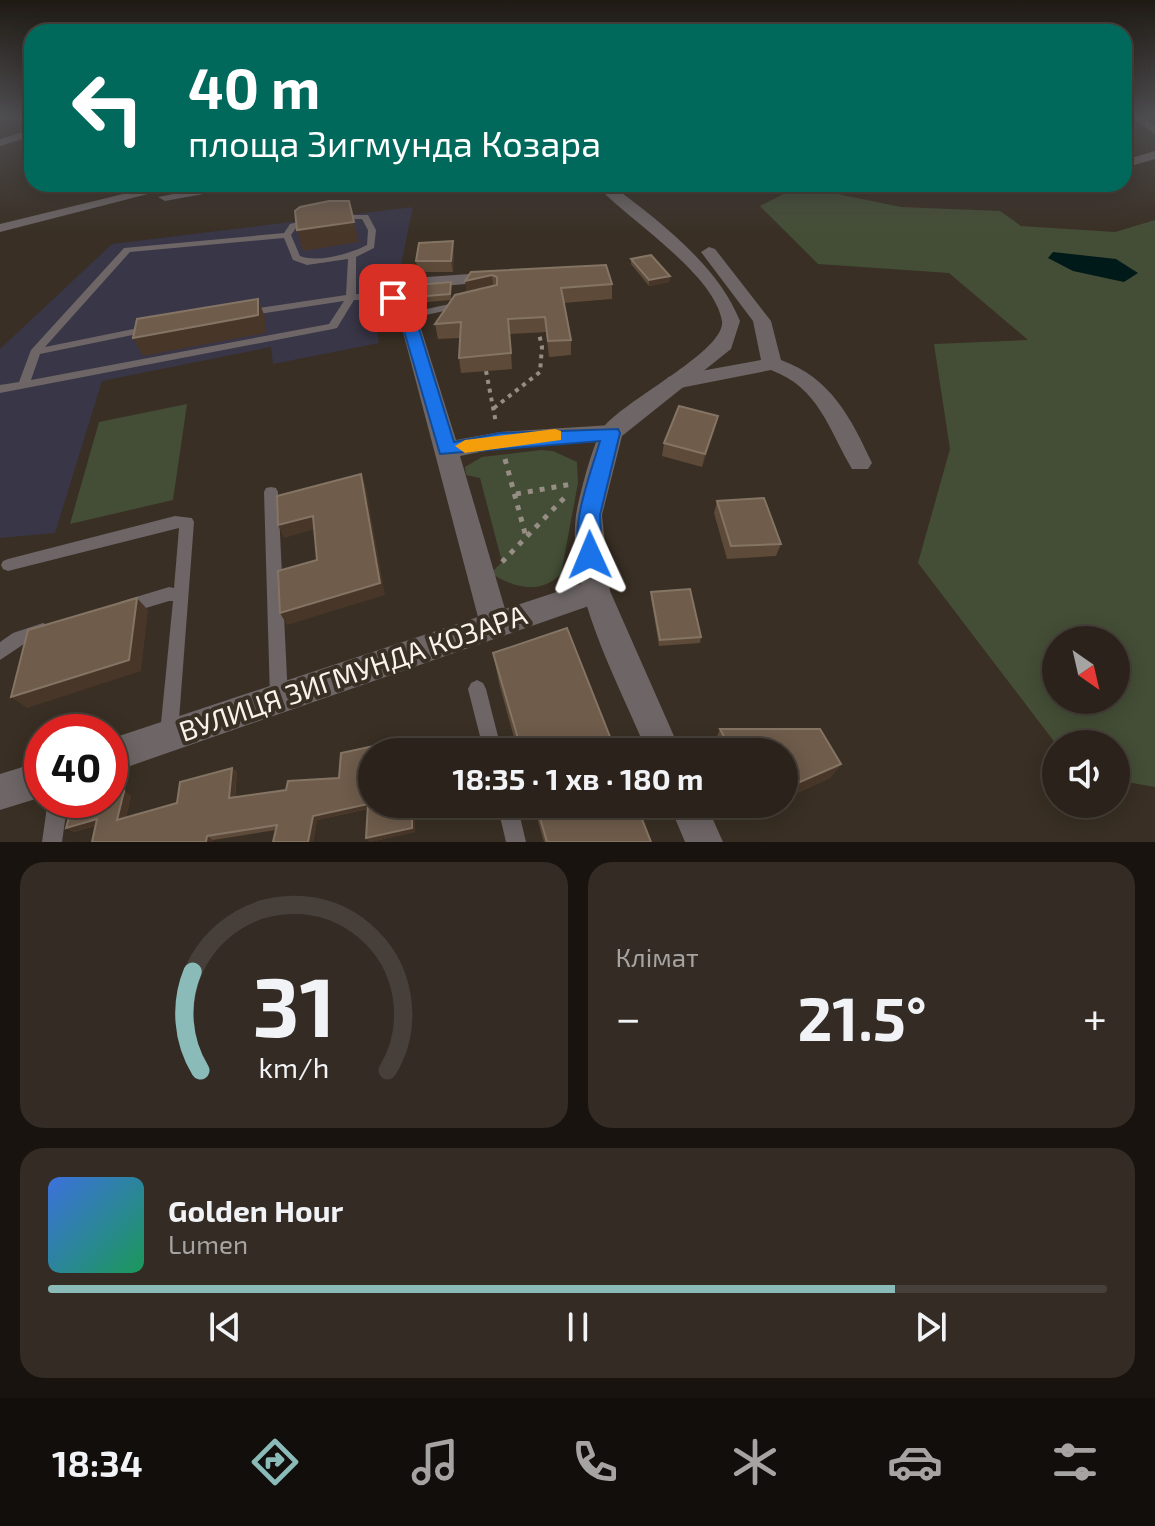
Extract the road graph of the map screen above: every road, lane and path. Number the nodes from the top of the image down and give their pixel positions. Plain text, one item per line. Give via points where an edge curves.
1 (1154, 155) edge
2 (1132, 162) edge
3 (148, 192) edge
4 (199, 192) edge
5 (612, 192) edge
6 (73, 211) junction
7 (0, 228) edge
8 (287, 235) junction
9 (709, 252) dead end
10 (352, 256) junction
11 (520, 276) edge
12 (351, 297) junction
13 (393, 298) junction
14 (468, 302) edge
15 (239, 314) edge
16 (408, 316) junction
17 (536, 322) edge
18 (166, 326) edge
19 (35, 352) junction
20 (772, 364) junction
21 (675, 382) junction
22 (24, 384) junction
23 (0, 389) edge
24 (494, 408) dead end
25 (611, 433) junction
26 (447, 450) junction
27 (860, 463) dead end
28 (271, 492) dead end
29 (516, 494) dead end
30 (8, 565) dead end
31 (491, 573) dead end
32 (596, 591) junction
33 (181, 601) junction
34 (109, 612) edge
35 (494, 623) junction
36 (64, 625) edge
37 (0, 652) edge
38 (477, 689) dead end
39 (279, 701) junction
40 (168, 736) junction
41 (489, 738) edge
42 (658, 738) edge
43 (128, 750) edge
44 (24, 785) edge
45 (0, 792) edge
46 (55, 818) edge
47 (510, 818) edge
48 (693, 818) edge
49 (52, 842) edge
50 (516, 842) edge
51 (704, 842) edge

1 - 2 street
3 - 6 street
4 - 6 street
5 - 21 street via 712,287 731,319 724,345
6 - 7 street
8 - 10 lane via 296,258 307,262
8 - 10 lane via 293,226 310,221 365,217 372,230 371,246
8 - 19 lane via 127,250
9 - 20 street via 762,321
10 - 12 lane
11 - 13 street via 413,283
12 - 13 lane
12 - 15 lane
12 - 22 lane via 333,326
13 - 16 street
14 - 16 lane
16 - 26 street
17 - 24 path via 540,372
18 - 19 lane
19 - 22 lane
20 - 21 street
20 - 27 street via 817,386 829,398
21 - 25 street
22 - 23 lane
25 - 26 street via 500,440
25 - 32 street via 589,515
26 - 35 street
28 - 39 lane
29 - 31 path via 578,483
30 - 33 lane via 187,522
32 - 35 street, ВУЛИЦЯ ЗИГМУНДА КОЗАРА
32 - 42 street
33 - 34 lane via 169,594
33 - 40 lane
35 - 39 street, ВУЛИЦЯ ЗИГМУНДА КОЗАРА
36 - 37 lane via 19,638
38 - 41 lane
39 - 40 street, ВУЛИЦЯ ЗИГМУНДА КОЗАРА
40 - 43 street, ВУЛИЦЯ ЗИГМУНДА КОЗАРА
44 - 45 street
46 - 49 lane
47 - 50 lane
48 - 51 street

